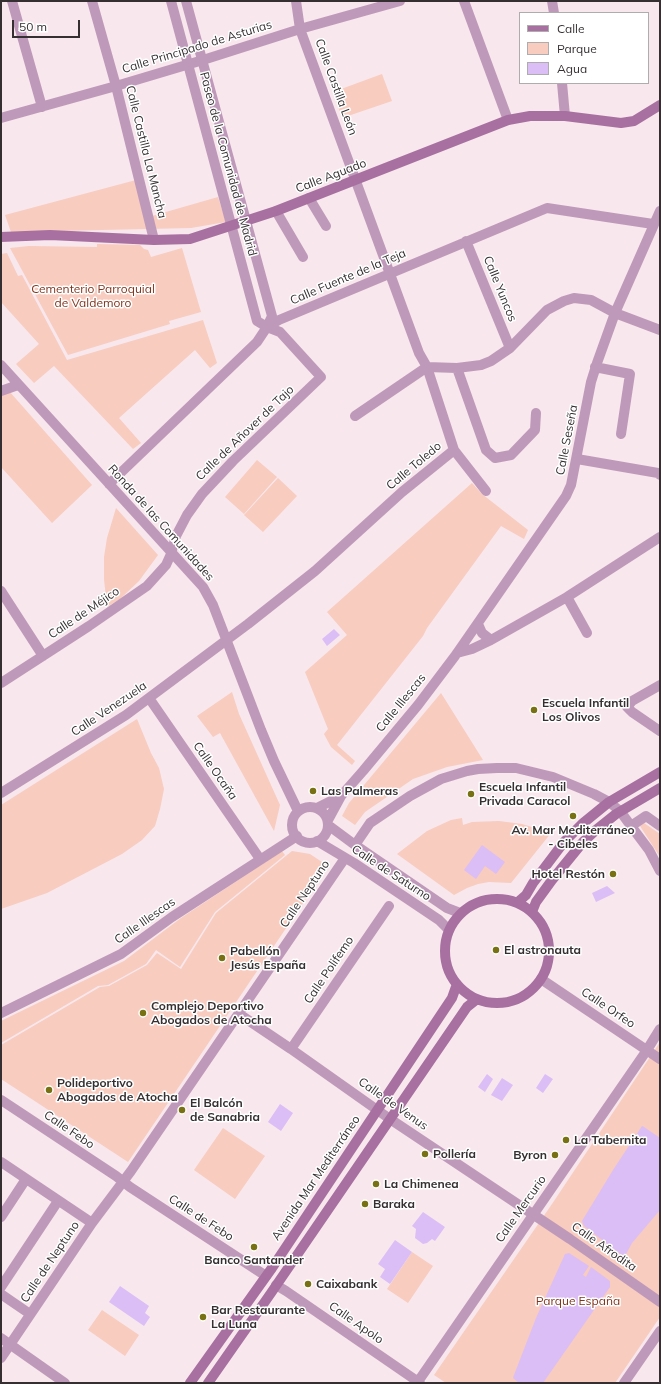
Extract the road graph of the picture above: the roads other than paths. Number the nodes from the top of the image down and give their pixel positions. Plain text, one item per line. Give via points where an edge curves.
1 (12, 1) edge
2 (92, 1) edge
3 (171, 1) edge
4 (186, 1) edge
5 (296, 1) edge
6 (400, 1) edge
7 (464, 1) edge
8 (552, 1) edge
9 (554, 12) edge
10 (300, 29) junction
11 (203, 60) junction
12 (188, 64) junction
13 (562, 84) edge
14 (116, 86) junction
15 (660, 105) edge
16 (42, 107) junction
17 (565, 116) junction
18 (1, 118) edge
19 (508, 120) junction
20 (356, 180) junction
21 (309, 198) junction
22 (276, 211) junction
23 (660, 211) edge
24 (246, 221) junction
25 (653, 224) junction
26 (230, 225) junction
27 (326, 226) dead end
28 (1, 237) edge
29 (154, 240) junction
30 (466, 241) junction
31 (303, 257) dead end
32 (390, 273) junction
33 (615, 313) junction
34 (267, 327) junction
35 (660, 330) edge
36 (510, 348) junction
37 (1, 365) edge
38 (427, 367) junction
39 (595, 367) junction
40 (457, 368) junction
41 (321, 377) joint
42 (18, 385) junction
43 (1, 391) edge
44 (536, 413) dead end
45 (355, 416) dead end
46 (621, 434) dead end
47 (454, 450) junction
48 (577, 459) junction
49 (660, 475) edge
50 (109, 484) junction
51 (486, 491) dead end
52 (660, 537) edge
53 (171, 554) junction
54 (1, 591) edge
55 (567, 597) junction
56 (478, 624) junction
57 (587, 633) dead end
58 (227, 640) junction
59 (490, 640) junction
60 (457, 653) junction
61 (43, 656) junction
62 (1, 683) edge
63 (660, 685) edge
64 (149, 698) junction
65 (660, 731) edge
66 (660, 772) edge
67 (660, 788) edge
68 (1, 793) edge
69 (341, 796) junction
70 (609, 802) junction
71 (317, 808) junction
72 (298, 811) junction
73 (620, 812) junction
74 (328, 823) junction
75 (631, 826) junction
76 (660, 826) edge
77 (297, 836) junction
78 (317, 841) junction
79 (355, 845) junction
80 (345, 858) junction
81 (260, 860) junction
82 (660, 871) edge
83 (518, 902) junction
84 (389, 906) dead end
85 (532, 912) junction
86 (460, 913) junction
87 (449, 930) junction
88 (541, 979) junction
89 (457, 984) junction
90 (477, 999) junction
91 (1, 1013) edge
92 (239, 1014) junction
93 (660, 1028) edge
94 (291, 1049) junction
95 (647, 1050) junction
96 (660, 1059) edge
97 (1, 1100) edge
98 (377, 1109) junction
99 (390, 1119) junction
100 (1, 1162) edge
101 (26, 1179) junction
102 (123, 1182) junction
103 (58, 1201) junction
104 (533, 1214) junction
105 (1, 1216) edge
106 (92, 1223) junction
107 (266, 1276) junction
108 (276, 1285) junction
109 (1, 1287) edge
110 (1, 1294) edge
111 (660, 1302) edge
112 (30, 1314) junction
113 (660, 1331) edge
114 (1, 1338) edge
115 (10, 1344) junction
116 (1, 1358) edge
117 (419, 1382) edge
118 (65, 1383) edge
119 (190, 1383) edge
120 (208, 1383) edge
121 (624, 1383) edge

1 - 16 street
2 - 14 street, Calle Castilla La Mancha
3 - 12 street, Paseo de la Comunidad de Madrid
4 - 11 street, Paseo de la Comunidad de Madrid
5 - 10 street, Calle Castilla León
6 - 10 street, Calle Principado de Asturias
7 - 19 street
8 - 9 street
10 - 11 street, Calle Principado de Asturias
10 - 20 street, Calle Castilla León
11 - 12 street, Calle Principado de Asturias
11 - 24 street, Paseo de la Comunidad de Madrid
12 - 14 street, Calle Principado de Asturias
12 - 26 street, Paseo de la Comunidad de Madrid
13 - 17 street
14 - 16 street, Calle Principado de Asturias
14 - 29 street, Calle Castilla La Mancha
15 - 17 street, Calle Aguado via 634,121 621,123
16 - 18 street, Calle Principado de Asturias
17 - 19 street, Calle Aguado via 530,116
19 - 20 street, Calle Aguado
20 - 21 street, Calle Aguado
20 - 32 street, Calle Toledo
21 - 22 street, Calle Aguado
21 - 27 street
22 - 24 street, Calle Aguado
22 - 31 street
23 - 25 street, Calle Seseña
24 - 26 street, Calle Aguado
24 - 34 street, Paseo de la Comunidad de Madrid via 272,316
25 - 30 street, Calle Fuente de la Teja via 547,208
25 - 33 street, Calle Seseña
26 - 29 street, Calle Aguado via 190,239
26 - 34 street, Paseo de la Comunidad de Madrid via 256,321
28 - 29 street, Calle Aguado via 50,235
30 - 32 street, Calle Fuente de la Teja
30 - 36 street, Calle Yuncos
32 - 34 street, Calle Fuente de la Teja
32 - 38 street, Calle Toledo via 419,353
33 - 35 street
33 - 36 street via 591,300 564,300 547,310
33 - 39 street, Calle Seseña
34 - 41 street, Paseo de la Comunidad de Madrid via 280,332
34 - 50 street, Calle Fuente de la Teja via 257,342
36 - 40 street via 481,365
37 - 42 street, Ronda de las Comunidades
38 - 40 street
38 - 45 street
38 - 47 street, Calle Toledo
39 - 46 street via 630,374
39 - 48 street, Calle Seseña
40 - 44 street via 486,450 495,458 511,455 535,430
41 - 53 street, Calle de Añover de Tajo via 233,460 202,494 176,536
42 - 43 street
42 - 50 street, Ronda de las Comunidades
47 - 51 street
47 - 58 street, Calle Toledo via 402,492 315,572
48 - 49 street
48 - 56 street, Calle Seseña via 566,496
50 - 53 street, Ronda de las Comunidades
52 - 55 street
53 - 58 street, Ronda de las Comunidades via 203,588
53 - 61 street, Calle de Méjico via 147,586
54 - 61 street
55 - 57 street
55 - 59 street
56 - 59 street via 482,633
56 - 60 street, Calle Seseña
58 - 64 street, Calle Venezuela
58 - 72 street, Ronda de las Comunidades via 261,730
59 - 60 street
60 - 69 street, Calle Illescas via 418,705
61 - 62 street, Calle de Méjico
63 - 65 street via 632,701 628,707
64 - 68 street, Calle Venezuela
64 - 81 street, Calle Ocaña
66 - 70 street
67 - 73 street
69 - 71 street, Calle Illescas
69 - 74 street, Calle Illescas
70 - 73 street
70 - 79 street via 553,777 516,768 467,771 441,779 388,810 370,822
70 - 83 street via 564,842 526,895
71 - 72 street via 307,807
71 - 74 street via 324,813
72 - 77 street via 292,823
73 - 75 street
73 - 85 street via 596,830 568,859 536,902
74 - 78 street via 325,834
74 - 79 street, Calle de Saturno
75 - 76 street via 646,816
75 - 82 street
77 - 78 street via 308,842
77 - 81 street, Calle Illescas
78 - 80 street, Calle de Saturno
79 - 86 street, Calle de Saturno via 447,908
80 - 87 street, Calle de Saturno via 439,920
80 - 92 street, Calle Neptuno
81 - 91 street, Calle Illescas via 172,917 121,954
83 - 85 street
83 - 86 street via 503,898 487,899 473,904
84 - 94 street, Calle Polifemo
85 - 88 street via 542,923 548,937 547,966
86 - 87 street
87 - 89 street via 445,958 449,972
88 - 90 street via 533,989 512,1000 495,1002
88 - 95 street, Calle Orfeo
89 - 90 street
89 - 98 street, Avenida Mar Mediterráneo via 452,998
90 - 99 street via 466,1007
92 - 94 street, Calle de Venus
92 - 102 street, Calle Neptuno
93 - 95 street, Calle Mercurio
94 - 98 street, Calle de Venus
95 - 96 street, Calle Orfeo
95 - 104 street, Calle Mercurio
97 - 102 street, Calle Febo
98 - 99 street, Calle de Venus
98 - 107 street, Avenida Mar Mediterráneo
99 - 104 street, Calle de Venus
99 - 108 street
100 - 101 street
101 - 103 street
101 - 105 street
102 - 106 street, Calle de Neptuno
102 - 107 street, Calle de Febo
103 - 106 street
103 - 109 street
104 - 111 street, Calle Afrodita
104 - 117 street, Calle Mercurio
106 - 112 street, Calle de Neptuno
107 - 119 street, Avenida Mar Mediterráneo
108 - 117 street, Calle Apolo
108 - 120 street
110 - 112 street
112 - 115 street, Calle de Neptuno
113 - 121 street
114 - 115 street
115 - 116 street, Calle de Neptuno
115 - 118 street

